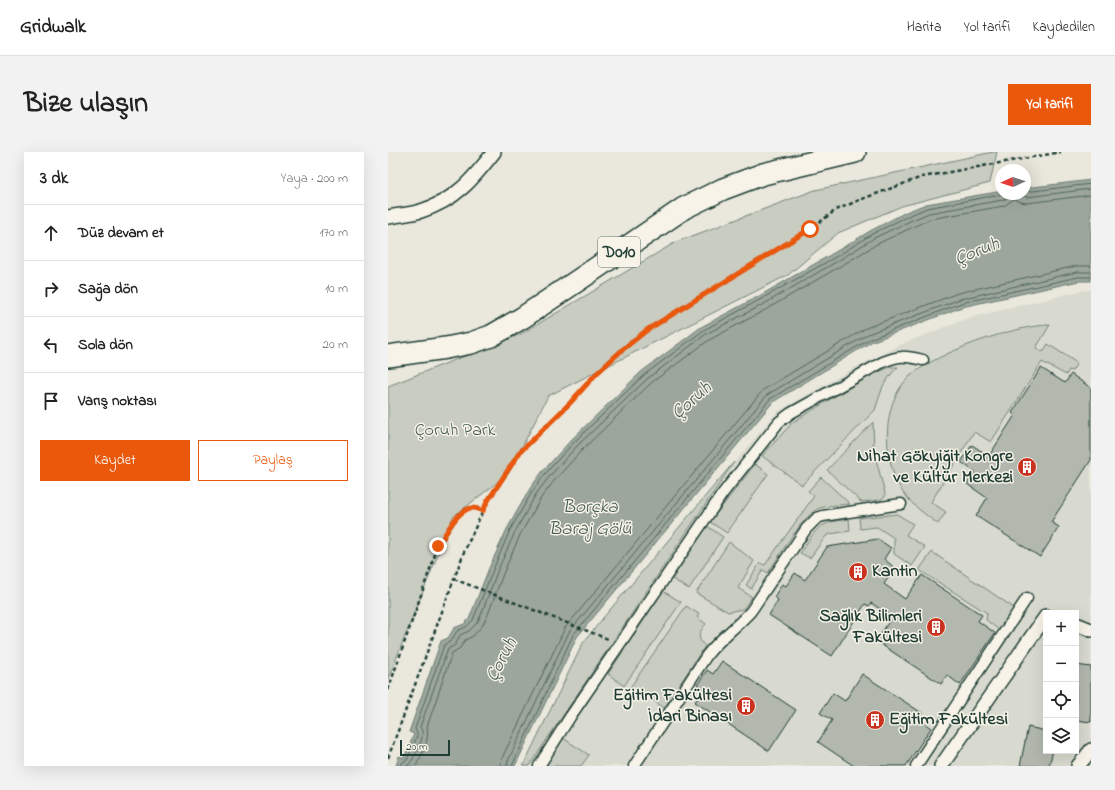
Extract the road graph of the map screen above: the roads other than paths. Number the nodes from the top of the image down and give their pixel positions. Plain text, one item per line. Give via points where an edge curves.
1 (494, 152) edge
2 (855, 152) edge
3 (388, 217) edge
4 (388, 356) edge
5 (923, 360) dead end
6 (901, 504) dead end
7 (1027, 598) dead end
8 (1043, 620) edge
9 (1079, 625) edge
10 (1091, 630) edge
11 (1091, 750) edge
12 (539, 766) edge
13 (634, 766) edge
14 (916, 766) edge
15 (941, 766) edge
16 (1078, 766) edge

1 - 3 street via 475,177 450,198 420,211
2 - 4 main road, D010 via 763,174 723,189 684,208 522,318 491,336 459,346
5 - 12 street via 905,356 894,357 779,422 724,493
6 - 13 street via 823,516 813,522 751,611 707,655
7 - 14 street
8 - 15 street
9 - 10 street
11 - 16 street

